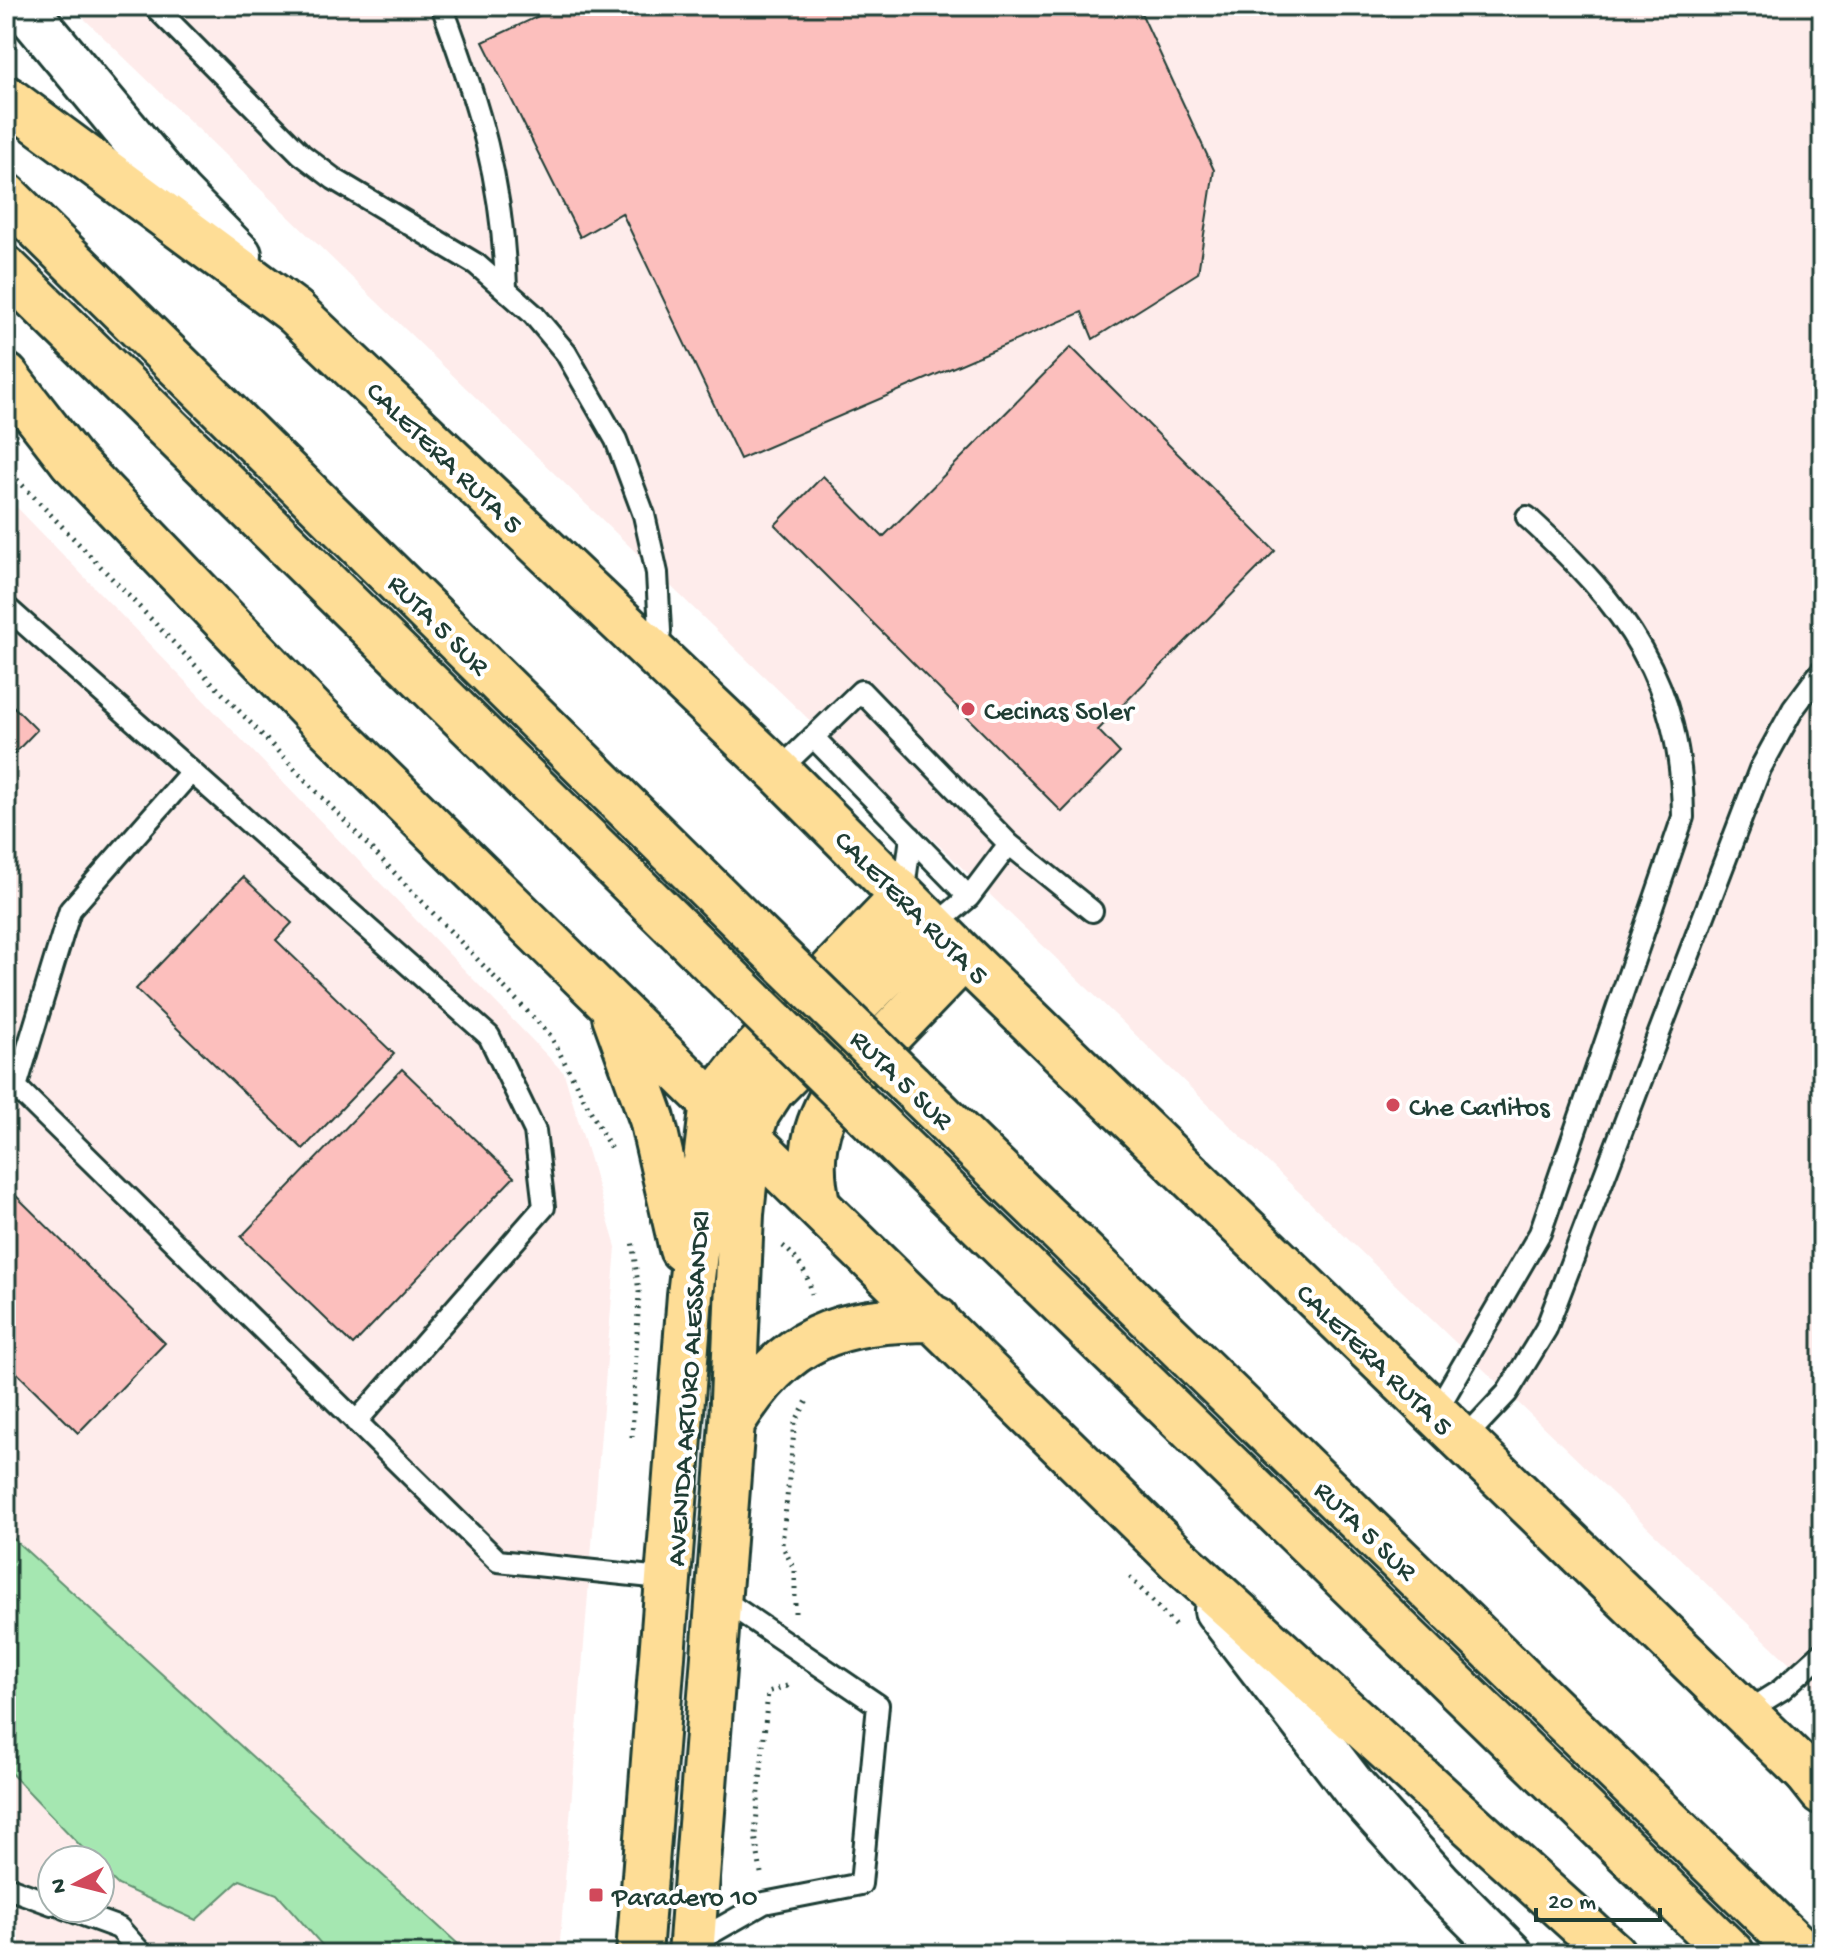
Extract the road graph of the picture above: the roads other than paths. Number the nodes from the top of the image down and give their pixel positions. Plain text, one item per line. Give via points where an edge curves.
1 (23, 6) edge
2 (154, 6) edge
3 (442, 6) edge
4 (6, 98) edge
5 (6, 196) edge
6 (6, 269) edge
7 (506, 288) junction
8 (294, 311) junction
9 (6, 376) edge
10 (6, 398) edge
11 (72, 461) junction
12 (1527, 517) dead end
13 (6, 607) edge
14 (657, 656) junction
15 (1822, 670) edge
16 (813, 737) junction
17 (778, 771) junction
18 (191, 772) junction
19 (911, 837) junction
20 (1009, 844) junction
21 (969, 897) junction
22 (1092, 911) dead end
23 (933, 927) junction
24 (612, 1008) junction
25 (713, 1102) junction
26 (749, 1137) junction
27 (818, 1206) junction
28 (690, 1295) junction
29 (936, 1319) junction
30 (356, 1422) junction
31 (732, 1423) junction
32 (1448, 1428) junction
33 (1179, 1560) junction
34 (671, 1579) junction
35 (719, 1597) junction
36 (1822, 1653) edge
37 (1744, 1713) junction
38 (1817, 1784) edge
39 (6, 1887) edge
40 (36, 1898) edge
41 (108, 1924) edge
42 (691, 1949) edge
43 (142, 1954) edge
44 (639, 1954) edge
45 (1510, 1954) edge
46 (1613, 1954) edge
47 (1732, 1954) edge
48 (1805, 1954) edge

1 - 8 street, CALETERA RUTA 5 via 179,194
2 - 7 lane via 301,154 348,188 444,242
3 - 7 lane via 492,157 501,200
4 - 8 main road
5 - 48 main road, RUTA 5 SUR, bridge via 746,925
6 - 47 main road, RUTA 5 SUR, bridge
7 - 14 lane via 566,353 616,440 652,544 660,631
8 - 14 main road, CALETERA RUTA 5
9 - 11 main road
10 - 11 street
11 - 24 main road via 313,712
12 - 32 lane via 1619,614 1644,650 1676,731 1683,817 1540,1233
13 - 18 lane
14 - 17 main road, CALETERA RUTA 5
15 - 32 lane via 1760,769 1546,1329 1507,1393
16 - 17 lane
16 - 19 lane
16 - 20 lane via 861,691
17 - 23 main road, CALETERA RUTA 5
18 - 30 lane via 70,910 16,1087
18 - 30 lane via 489,1036 535,1131 544,1207
19 - 21 lane
19 - 23 lane
20 - 21 lane
20 - 22 lane
21 - 23 lane
23 - 25 main road via 746,1060
23 - 26 main road, AVENIDA ARTURO ALESSANDRI via 772,1090
23 - 27 main road via 826,1106 812,1151
23 - 32 main road, CALETERA RUTA 5
24 - 25 main road
24 - 28 main road via 664,1161
25 - 26 main road
25 - 28 main road, AVENIDA ARTURO ALESSANDRI
26 - 27 main road
26 - 31 main road, AVENIDA ARTURO ALESSANDRI
27 - 29 main road
28 - 34 main road, AVENIDA ARTURO ALESSANDRI
29 - 31 main road via 852,1324 819,1335 752,1392
29 - 33 main road
30 - 34 lane via 498,1561
31 - 35 main road, AVENIDA ARTURO ALESSANDRI
32 - 37 main road, CALETERA RUTA 5
33 - 45 street via 1354,1788
33 - 46 main road
34 - 44 main road, AVENIDA ARTURO ALESSANDRI
35 - 42 main road, AVENIDA ARTURO ALESSANDRI
35 - 42 lane via 878,1705 861,1884 764,1903
36 - 37 lane via 1781,1690
37 - 38 main road, CALETERA RUTA 5
39 - 40 lane
41 - 43 lane via 119,1928

